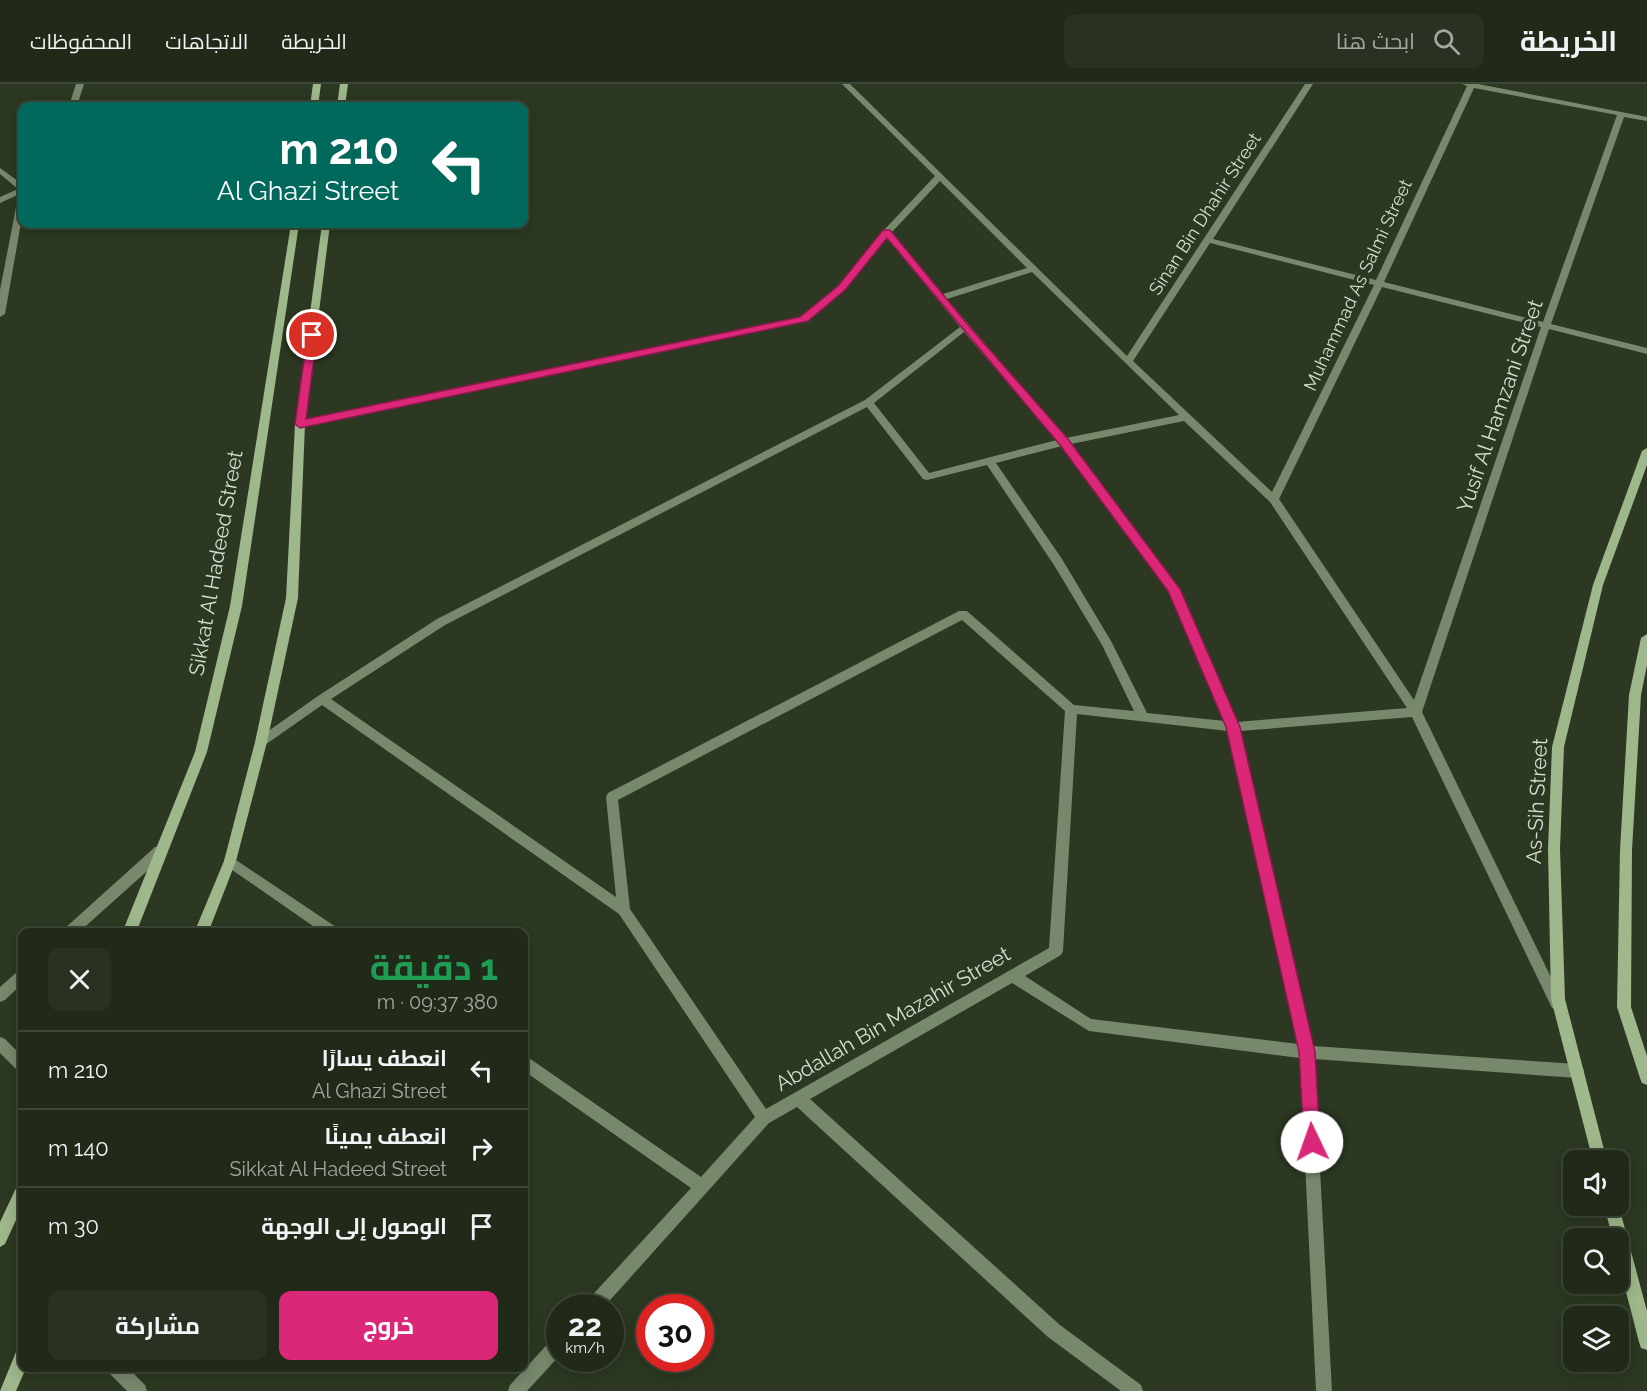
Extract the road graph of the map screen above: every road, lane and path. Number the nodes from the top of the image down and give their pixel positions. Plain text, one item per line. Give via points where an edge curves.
1 (80, 84) edge
2 (317, 84) edge
3 (344, 84) edge
4 (846, 84) edge
5 (1310, 84) edge
6 (1468, 85) edge
7 (74, 102) edge
8 (315, 102) edge
9 (342, 102) edge
10 (1621, 114) junction
11 (1647, 119) edge
12 (0, 170) edge
13 (939, 177) junction
14 (18, 186) edge
15 (18, 191) edge
16 (0, 200) edge
17 (18, 218) edge
18 (294, 228) edge
19 (325, 228) edge
20 (887, 232) junction
21 (1208, 240) junction
22 (1033, 269) junction
23 (1379, 283) junction
24 (941, 298) junction
25 (0, 314) edge
26 (1546, 326) junction
27 (964, 327) junction
28 (1647, 351) edge
29 (1128, 362) junction
30 (868, 402) junction
31 (1186, 417) junction
32 (300, 424) junction
33 (1064, 442) junction
34 (1647, 451) edge
35 (989, 461) junction
36 (1274, 499) junction
37 (1647, 638) edge
38 (1644, 665) edge
39 (322, 699) junction
40 (1071, 709) junction
41 (1416, 712) junction
42 (1143, 717) junction
43 (1233, 727) junction
44 (261, 742) junction
45 (160, 851) junction
46 (230, 861) junction
47 (624, 910) junction
48 (75, 928) edge
49 (131, 928) edge
50 (203, 928) edge
51 (327, 928) edge
52 (1013, 976) junction
53 (18, 980) edge
54 (0, 996) edge
55 (1562, 1015) junction
56 (0, 1044) edge
57 (1307, 1052) junction
58 (18, 1061) edge
59 (528, 1066) edge
60 (1577, 1071) junction
61 (1647, 1078) edge
62 (799, 1099) junction
63 (764, 1118) junction
64 (1597, 1150) edge
65 (702, 1187) junction
66 (18, 1200) edge
67 (1615, 1216) edge
68 (0, 1239) edge
69 (605, 1294) edge
70 (1647, 1342) edge
71 (546, 1355) edge
72 (18, 1367) edge
73 (528, 1370) edge
74 (120, 1372) edge
75 (525, 1372) edge
76 (8, 1391) edge
77 (139, 1391) edge
78 (516, 1391) edge
79 (1135, 1391) edge
80 (1324, 1391) edge

1 - 7 street
2 - 8 main road
3 - 9 main road
4 - 13 street
5 - 21 street, Sinan Bin Dhahir Street
6 - 10 street
6 - 23 street, Muhammad As Salmi Street
10 - 11 street
10 - 26 street, Yusif Al Hamzani Street
12 - 14 street
13 - 20 street
13 - 22 street
15 - 16 street
17 - 25 street
18 - 45 main road, Sikkat Al Hadeed Street via 236,606 201,753
19 - 32 main road
20 - 24 street
20 - 32 street via 842,288 804,319
21 - 23 street
21 - 29 street, Sinan Bin Dhahir Street
22 - 24 street
22 - 29 street
23 - 26 street
23 - 36 street, Muhammad As Salmi Street
24 - 27 street
26 - 28 street
26 - 41 street, Yusif Al Hamzani Street
27 - 30 street
27 - 33 street
29 - 31 street
30 - 35 street via 927,477
30 - 39 street via 441,622
31 - 33 street
31 - 36 street
32 - 44 main road via 292,598
33 - 35 street
33 - 43 street via 1174,589
34 - 55 main road, As-Sih Street via 1598,585 1558,747 1554,849 1558,999
35 - 42 street via 1065,572
36 - 41 street
37 - 38 main road
38 - 61 main road via 1635,695 1626,850 1624,1007
39 - 44 street
39 - 47 street
40 - 42 street
40 - 47 street via 963,614 612,797
40 - 52 street, Abdallah Bin Mazahir Street via 1056,951
41 - 43 street
41 - 55 street
42 - 43 street
43 - 57 street
44 - 46 main road
45 - 48 street
45 - 49 main road, Sikkat Al Hadeed Street
46 - 50 main road
46 - 51 street
47 - 63 street
52 - 57 street via 1089,1025
52 - 62 street, Abdallah Bin Mazahir Street
53 - 54 street
55 - 60 main road, As-Sih Street
56 - 58 street
57 - 60 street
57 - 80 street
59 - 65 street
60 - 64 main road, As-Sih Street
62 - 63 street, Abdallah Bin Mazahir Street
62 - 79 street via 1054,1331
63 - 65 street, Abdallah Bin Mazahir Street
65 - 69 street, Abdallah Bin Mazahir Street
66 - 68 main road
67 - 70 main road
71 - 73 street
72 - 76 main road
74 - 77 street
75 - 78 street

